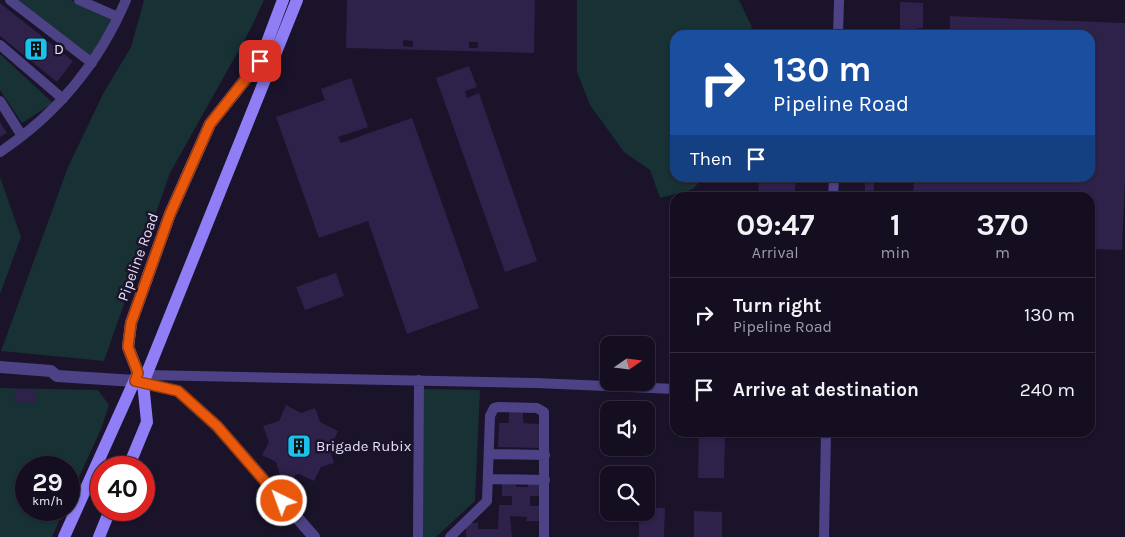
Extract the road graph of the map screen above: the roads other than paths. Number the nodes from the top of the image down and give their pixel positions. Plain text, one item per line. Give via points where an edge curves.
1 (10, 0) edge
2 (79, 0) edge
3 (126, 0) edge
4 (283, 0) edge
5 (297, 0) edge
6 (839, 0) edge
7 (118, 17) junction
8 (838, 30) edge
9 (0, 45) edge
10 (92, 63) junction
11 (63, 99) junction
12 (0, 101) edge
13 (22, 136) junction
14 (0, 152) edge
15 (0, 367) edge
16 (141, 378) junction
17 (419, 380) junction
18 (670, 389) edge
19 (826, 437) edge
20 (489, 454) junction
21 (545, 455) junction
22 (133, 456) edge
23 (488, 479) junction
24 (545, 480) junction
25 (106, 521) edge
26 (64, 537) edge
27 (99, 537) edge
28 (314, 537) edge
29 (418, 537) edge
30 (450, 537) edge
31 (544, 537) edge
32 (824, 537) edge

1 - 10 street
2 - 7 street
3 - 7 street
4 - 16 main road, Pipeline Road via 260,61 210,124 170,214 131,323 128,347
5 - 16 main road
6 - 8 street
7 - 10 street
9 - 11 street
10 - 11 street
11 - 13 street
12 - 13 street
13 - 14 street
15 - 16 street
16 - 17 street
16 - 22 main road via 147,422
16 - 26 main road
16 - 28 street via 178,391 191,402 217,426
17 - 18 street
17 - 29 street
19 - 32 street
20 - 21 street
20 - 21 street via 490,416 494,408 537,408 544,412 545,417
20 - 23 street
21 - 24 street
23 - 24 street
23 - 30 street via 486,501
24 - 31 street
25 - 27 main road

